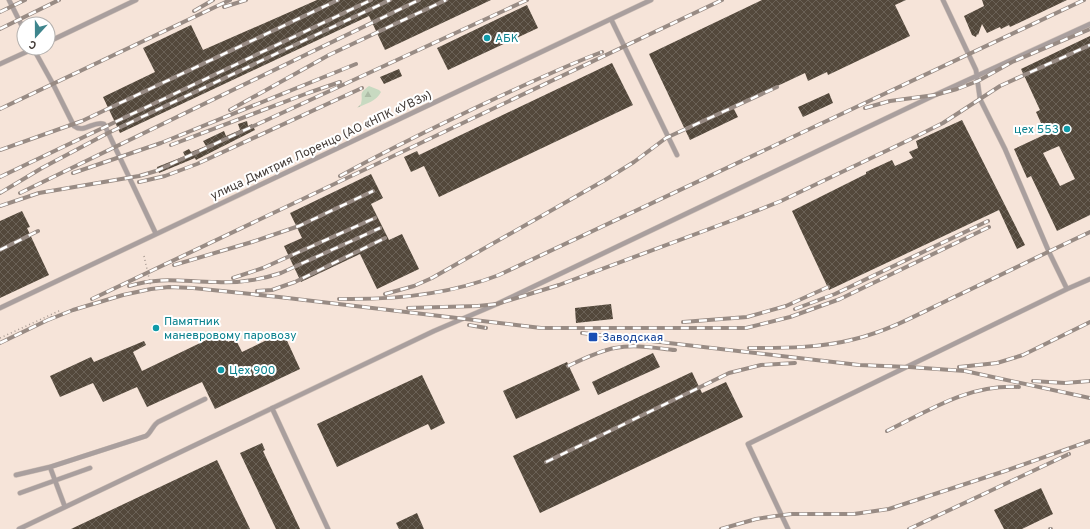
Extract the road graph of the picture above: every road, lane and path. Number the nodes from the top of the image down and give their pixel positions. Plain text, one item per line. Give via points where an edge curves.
1 (9, 0) edge
2 (136, 0) edge
3 (651, 0) edge
4 (943, 0) edge
5 (17, 16) edge
6 (611, 19) junction
7 (1090, 24) edge
8 (56, 38) edge
9 (17, 56) edge
10 (38, 56) edge
11 (0, 64) edge
12 (977, 76) junction
13 (677, 156) dead end
14 (156, 234) junction
15 (144, 256) dead end
16 (1090, 278) edge
17 (1067, 289) junction
18 (152, 291) dead end
19 (0, 308) edge
20 (61, 310) dead end
21 (0, 338) edge
22 (205, 400) dead end
23 (272, 408) junction
24 (50, 467) junction
25 (90, 468) dead end
26 (16, 475) dead end
27 (55, 480) junction
28 (20, 493) dead end
29 (65, 507) junction
30 (19, 529) edge
31 (328, 529) edge
32 (788, 529) edge

1 - 5 lane
2 - 8 lane
3 - 6 lane, улица Дмитрия Лоренцо (АО «НПК «УВЗ»)
4 - 12 lane
6 - 13 lane
6 - 14 lane, улица Дмитрия Лоренцо (АО «НПК «УВЗ»)
7 - 12 lane
9 - 11 lane
10 - 14 lane via 74,126 82,129 99,123 104,124
12 - 17 lane via 980,99
12 - 23 lane
14 - 19 lane, улица Дмитрия Лоренцо (АО «НПК «УВЗ»)
15 - 18 path
16 - 17 lane
17 - 32 lane via 748,444
20 - 21 path
22 - 24 lane via 154,424 146,436
23 - 29 lane
23 - 31 lane
24 - 26 lane
24 - 27 lane
25 - 27 lane
27 - 28 lane
27 - 29 lane
29 - 30 lane

